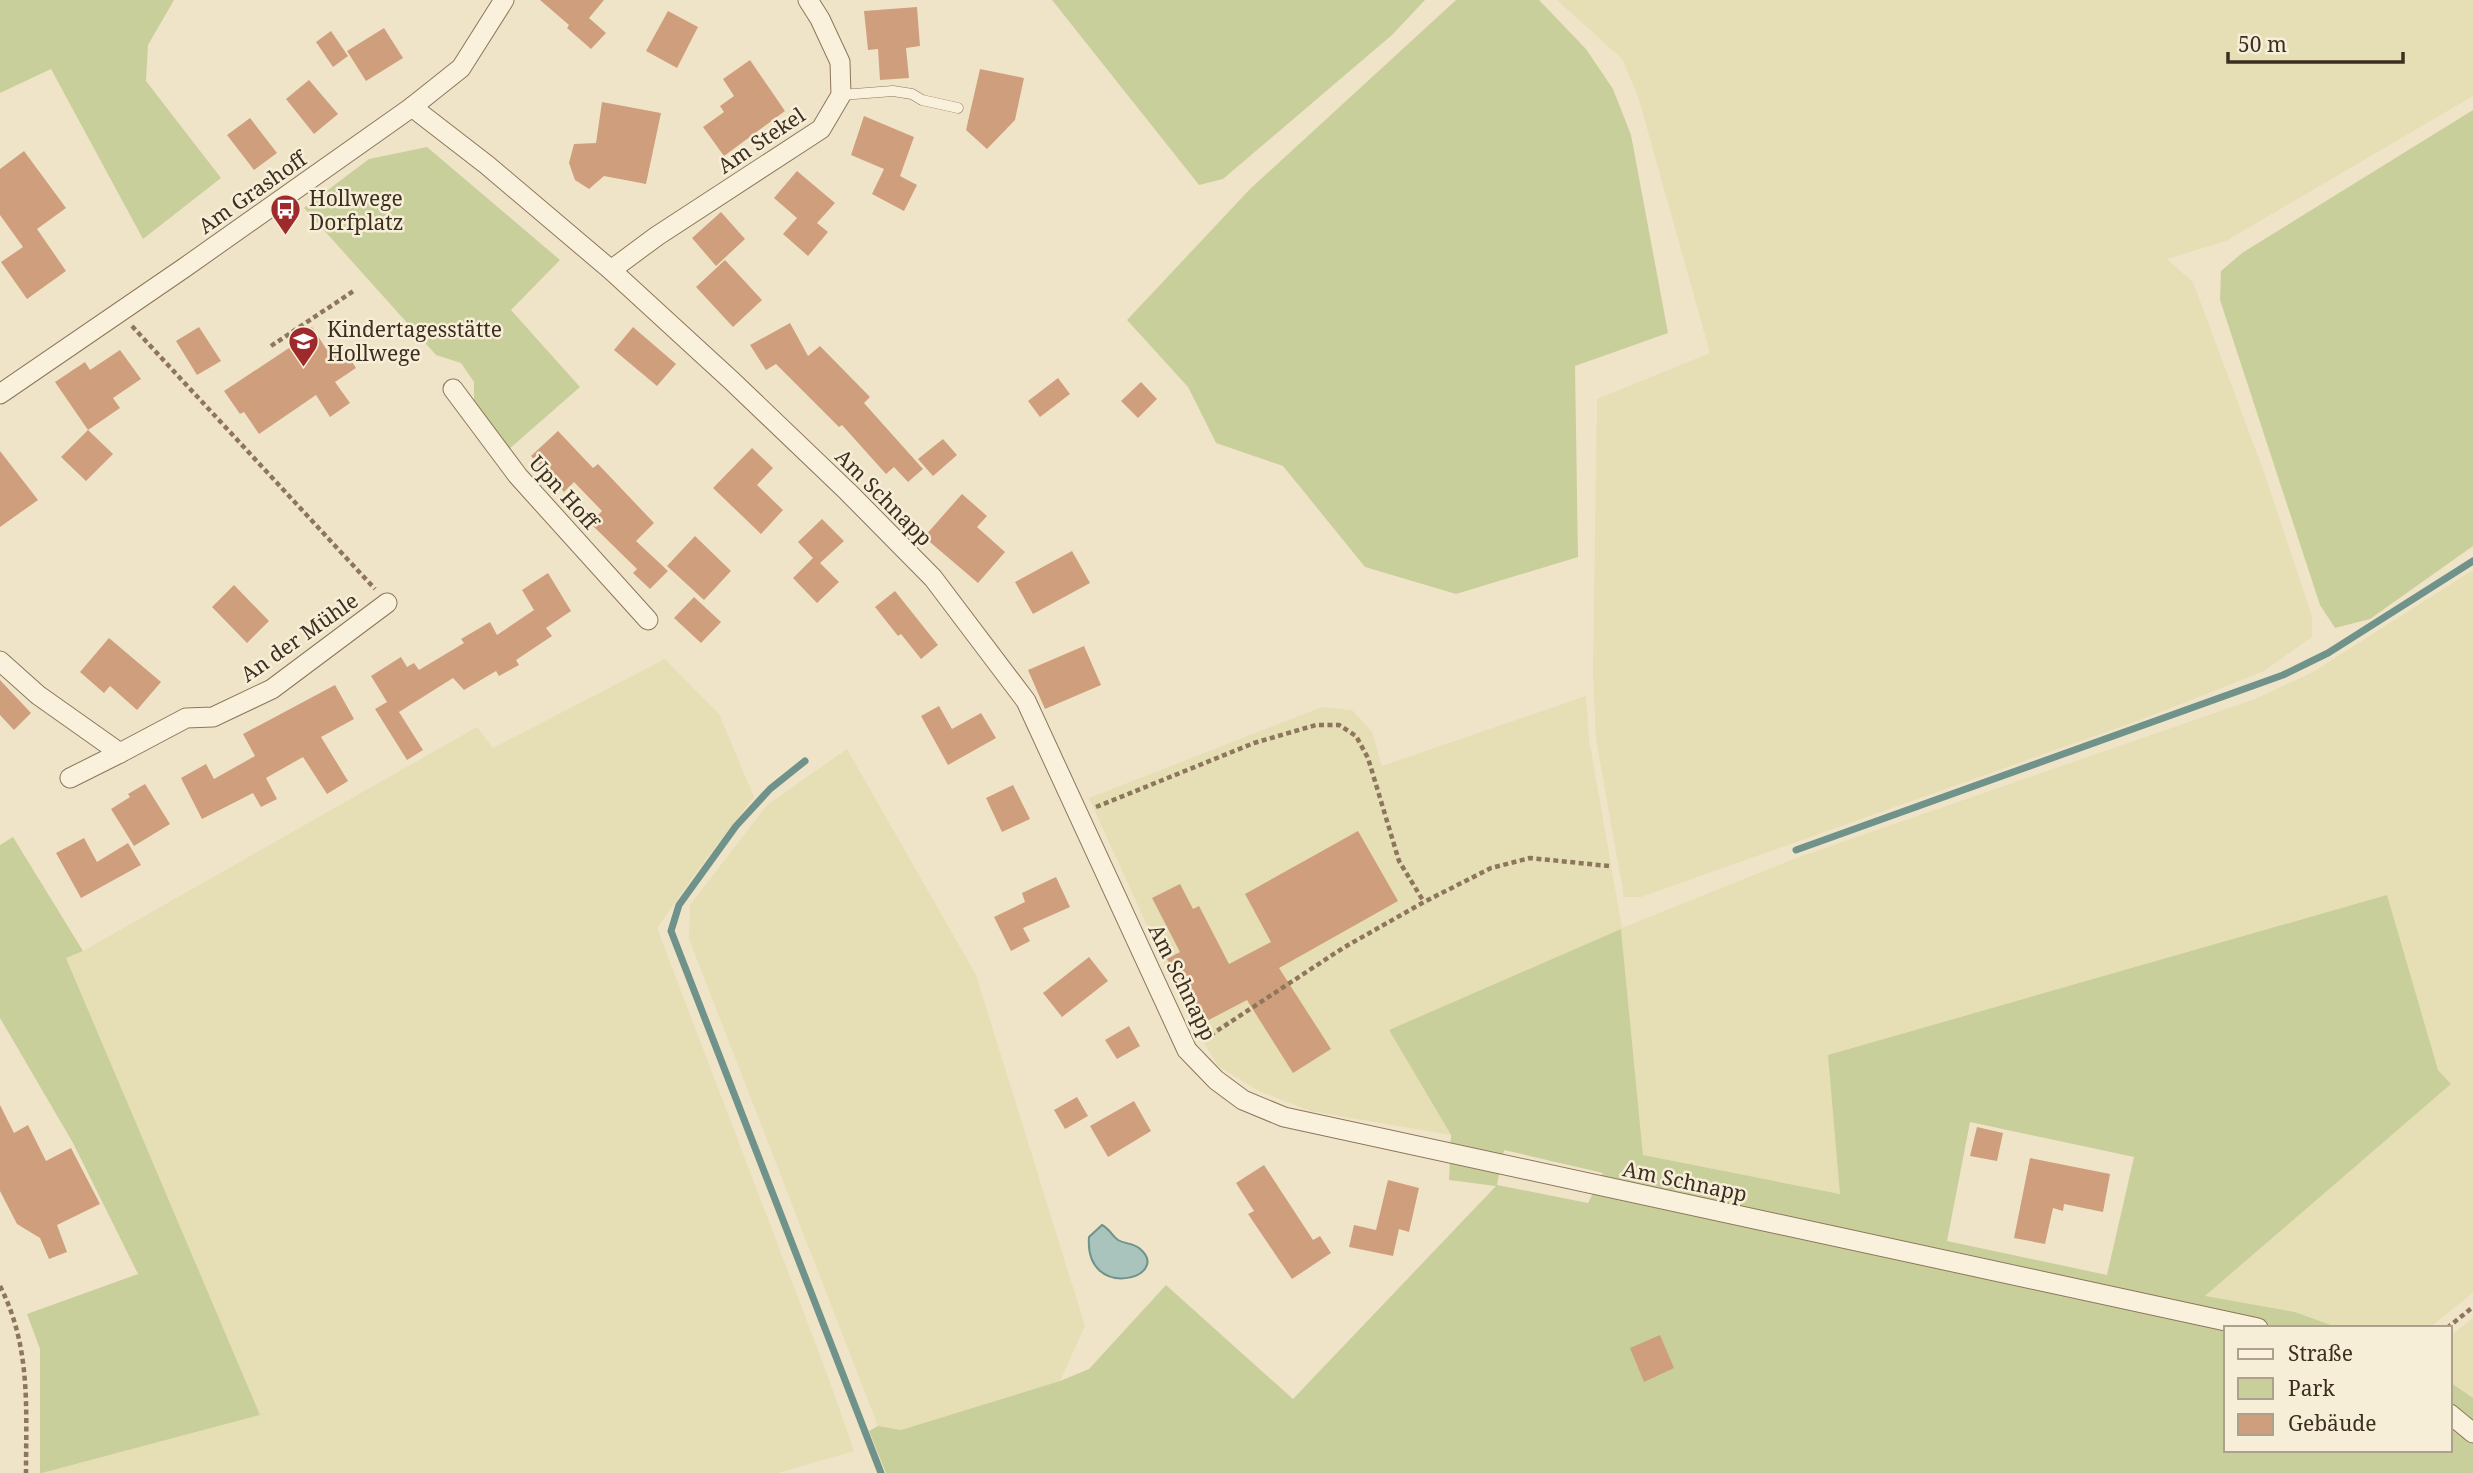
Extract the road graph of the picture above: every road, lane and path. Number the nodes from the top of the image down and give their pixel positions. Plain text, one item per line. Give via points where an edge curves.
1 (503, 0) edge
2 (808, 0) edge
3 (841, 95) junction
4 (412, 107) junction
5 (958, 108) dead end
6 (611, 271) junction
7 (355, 290) dead end
8 (119, 312) junction
9 (271, 346) dead end
10 (453, 389) dead end
11 (0, 394) edge
12 (387, 603) joint
13 (648, 620) dead end
14 (0, 661) edge
15 (120, 753) junction
16 (70, 778) dead end
17 (1079, 813) junction
18 (1609, 866) dead end
19 (1424, 902) junction
20 (1187, 1050) junction
21 (0, 1286) edge
22 (2473, 1307) edge
23 (2249, 1326) edge
24 (2449, 1326) edge
25 (2452, 1415) edge
26 (2473, 1433) edge
27 (26, 1473) edge

1 - 4 street, Am Grashoff via 461,68
2 - 3 street via 840,62
3 - 5 lane via 902,93
3 - 6 street, Am Stekel via 821,129
4 - 6 street, Am Schnapp
4 - 8 street, Am Grashoff
6 - 17 street, Am Schnapp via 848,492 933,578 1026,702
7 - 9 path
8 - 11 street, Am Grashoff
8 - 12 path
10 - 13 street, Upn Hoff via 518,477
12 - 15 street, An der Mühle via 272,689 213,717 186,718
14 - 15 street via 38,695
15 - 16 street, An der Mühle
17 - 19 path via 1254,743 1316,724 1339,725 1356,736 1368,758 1399,861
17 - 20 street, Am Schnapp
18 - 19 path via 1530,858 1491,868
19 - 20 path via 1343,948
20 - 23 street, Am Schnapp via 1243,1100 1284,1117
21 - 27 path via 19,1334 26,1374
22 - 24 path
25 - 26 street

